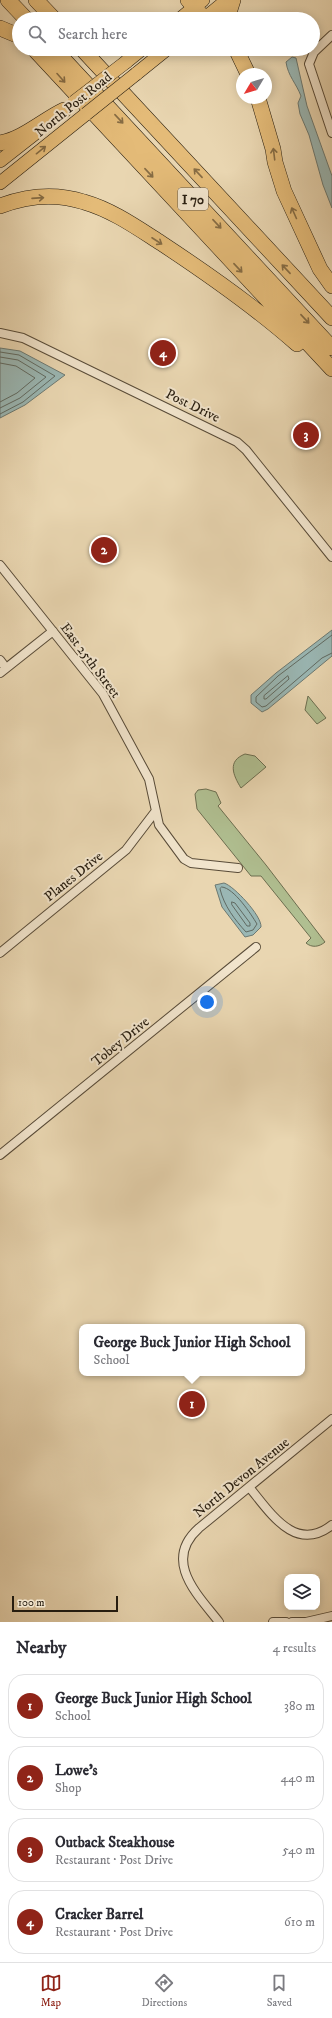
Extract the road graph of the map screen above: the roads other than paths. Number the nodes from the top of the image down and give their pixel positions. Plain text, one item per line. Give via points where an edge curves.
1 (8, 0) edge
2 (36, 0) edge
3 (227, 0) edge
4 (233, 0) edge
5 (195, 2) edge
6 (19, 12) edge
7 (47, 12) edge
8 (186, 12) edge
9 (200, 12) edge
10 (212, 12) edge
11 (229, 12) edge
12 (0, 28) edge
13 (12, 33) edge
14 (332, 35) edge
15 (320, 46) edge
16 (41, 56) edge
17 (61, 56) edge
18 (89, 56) edge
19 (133, 56) edge
20 (158, 56) edge
21 (236, 56) edge
22 (239, 56) edge
23 (311, 56) edge
24 (245, 68) edge
25 (260, 104) edge
26 (69, 106) junction
27 (332, 133) edge
28 (0, 143) edge
29 (0, 161) edge
30 (0, 184) edge
31 (0, 206) edge
32 (332, 286) edge
33 (332, 318) edge
34 (0, 333) edge
35 (332, 348) edge
36 (332, 369) edge
37 (332, 376) edge
38 (332, 557) edge
39 (0, 565) edge
40 (53, 631) junction
41 (0, 660) edge
42 (3, 670) edge
43 (154, 812) junction
44 (238, 868) dead end
45 (256, 946) dead end
46 (0, 953) edge
47 (0, 1155) edge
48 (332, 1419) edge
49 (249, 1487) junction
50 (332, 1525) edge
51 (332, 1616) edge
52 (219, 1622) edge
53 (273, 1622) edge
54 (286, 1622) edge
55 (292, 1622) edge

1 - 6 highway
2 - 7 highway
3 - 10 main road
4 - 11 highway
5 - 8 main road
5 - 9 highway
12 - 13 highway
14 - 15 street
16 -> 36 highway
17 -> 35 highway, I 70
33 -> 18 highway, I 70
19 - 26 main road, North Post Road, bridge
30 -> 20 main road, North Post Road, bridge
21 - 24 highway
22 - 24 highway
23 - 27 street via 310,70
32 -> 25 highway via 320,269 284,191
26 - 28 highway via 15,138
26 - 29 main road, North Post Road
31 -> 37 highway via 25,199 57,197 82,201 111,212 224,285 287,335
34 - 38 street, Post Drive via 23,338 237,442
39 - 40 street, East 25th Street
40 - 42 street
40 - 43 street, East 25th Street via 106,699 149,779 154,797
41 - 42 street
43 - 44 street, East 25th Street via 159,825 186,861
43 - 46 street, Planes Drive via 126,850
45 - 47 street, Tobey Drive
48 - 49 street, North Devon Avenue
49 - 50 street via 285,1528 310,1534 324,1531
49 - 52 street, North Devon Avenue via 192,1535 184,1553 183,1566 189,1584
51 - 55 street via 306,1622
53 - 54 street

